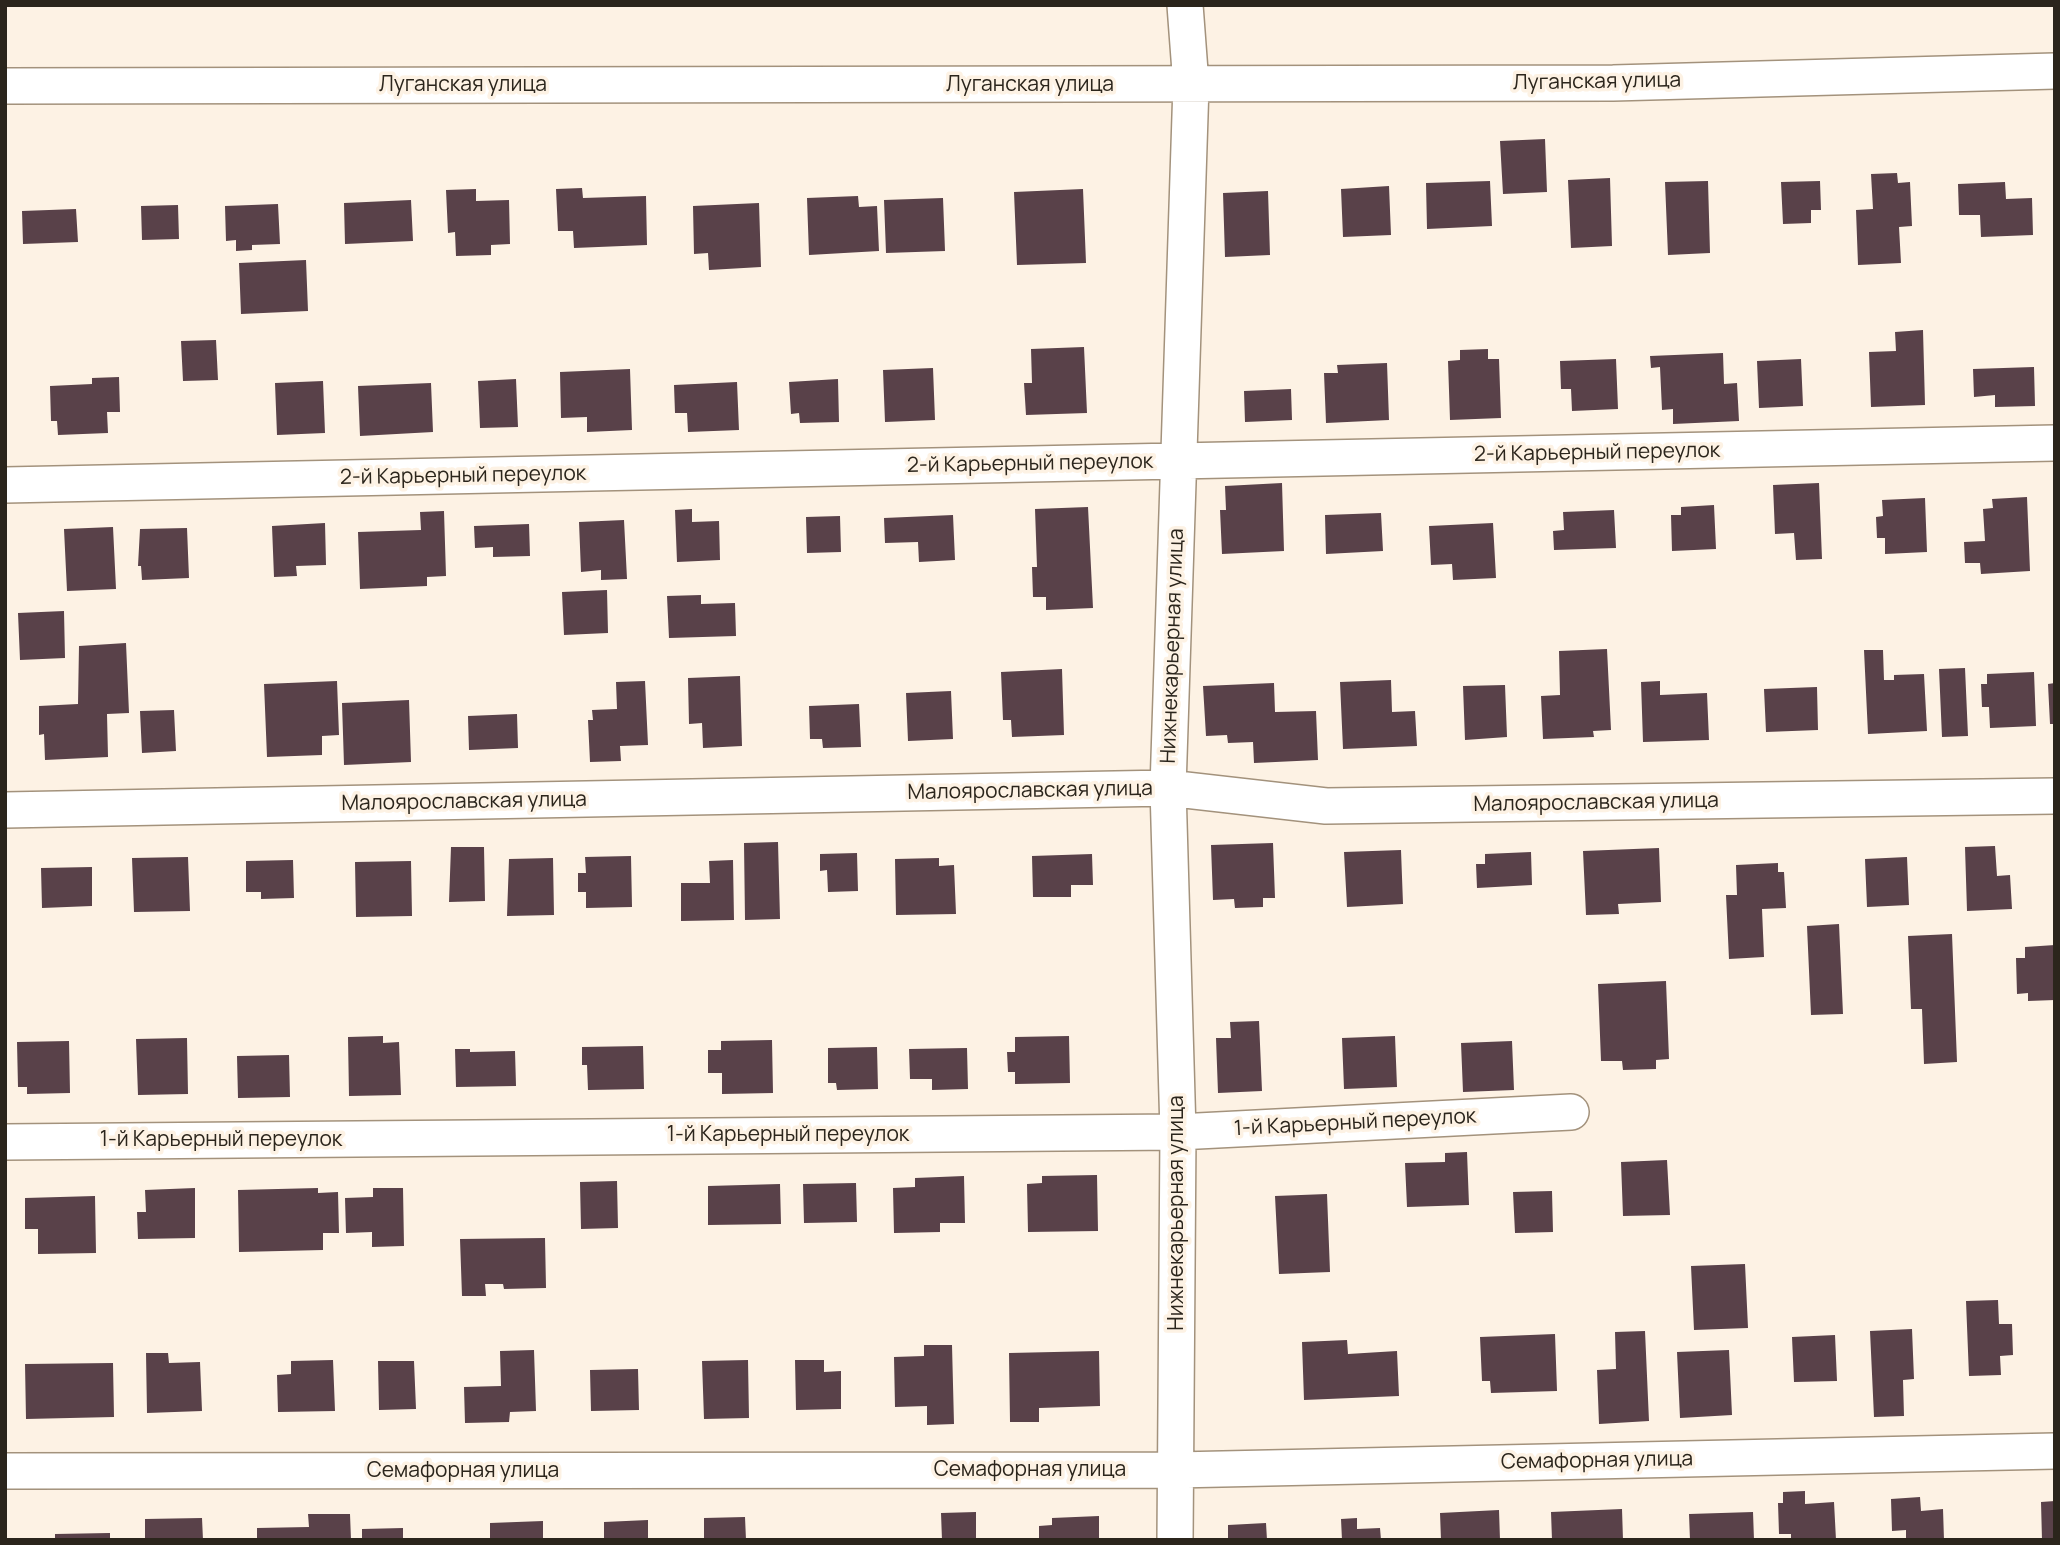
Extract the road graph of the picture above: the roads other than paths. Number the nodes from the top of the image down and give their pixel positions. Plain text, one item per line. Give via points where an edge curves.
1 (1185, 5) edge
2 (2055, 71) edge
3 (1191, 85) junction
4 (5, 86) edge
5 (2055, 443) edge
6 (1179, 461) junction
7 (5, 485) edge
8 (1168, 788) junction
9 (2055, 796) edge
10 (5, 810) edge
11 (1571, 1112) dead end
12 (1178, 1132) junction
13 (5, 1142) edge
14 (2055, 1451) edge
15 (1176, 1470) junction
16 (5, 1471) edge
17 (1175, 1540) edge

1 - 3 street, Нижнекарьерная улица
2 - 3 street, Луганская улица via 1614,83
3 - 4 street, Луганская улица
3 - 6 street, Нижнекарьерная улица
5 - 6 street, 2-й Карьерный переулок
6 - 7 street, 2-й Карьерный переулок
6 - 8 street, Нижнекарьерная улица
8 - 9 street, Малоярославская улица via 1326,807
8 - 10 street, Малоярославская улица
8 - 12 street, Нижнекарьерная улица
11 - 12 street, 1-й Карьерный переулок
12 - 13 street, 1-й Карьерный переулок
12 - 15 street, Нижнекарьерная улица
14 - 15 street, Семафорная улица
15 - 16 street, Семафорная улица
15 - 17 street, Нижнекарьерная улица

